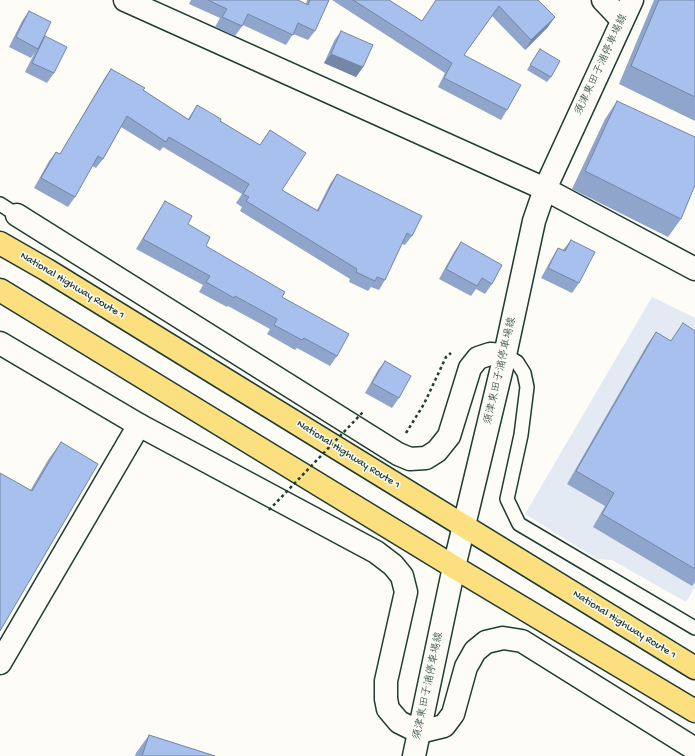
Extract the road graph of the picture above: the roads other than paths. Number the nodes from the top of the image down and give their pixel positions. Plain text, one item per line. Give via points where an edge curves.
1 (125, 0) edge
2 (603, 0) edge
3 (632, 0) edge
4 (622, 20) junction
5 (545, 190) junction
6 (8, 209) edge
7 (0, 243) edge
8 (695, 269) edge
9 (0, 290) edge
10 (0, 343) edge
11 (505, 355) junction
12 (139, 425) junction
13 (465, 527) junction
14 (454, 567) junction
15 (695, 628) edge
16 (0, 663) edge
17 (695, 668) edge
18 (695, 711) edge
19 (419, 732) junction
20 (695, 749) edge
21 (414, 756) edge

1 - 5 street
2 - 4 street
3 - 4 street, 須津東田子浦停車場線
4 - 5 street, 須津東田子浦停車場線
5 - 8 street
5 - 11 street, 須津東田子浦停車場線 via 534,221
6 - 11 street via 410,460 426,458 437,451 449,436 470,368 478,358 490,354
7 - 13 highway, National Highway Route 1
9 - 14 highway
10 - 12 street
11 - 13 street, 須津東田子浦停車場線
11 - 15 lane via 517,362 524,372 527,387 521,435 507,499 519,524
12 - 16 street
12 - 19 street via 376,552 393,565 402,576 406,592 386,681 386,699 388,709 400,722
13 - 14 street, 須津東田子浦停車場線
13 - 17 highway, National Highway Route 1
14 - 18 highway
14 - 19 street, 須津東田子浦停車場線
19 - 20 street via 444,726 453,714 466,667 475,651 486,642 503,638 522,641
19 - 21 street, 須津東田子浦停車場線

